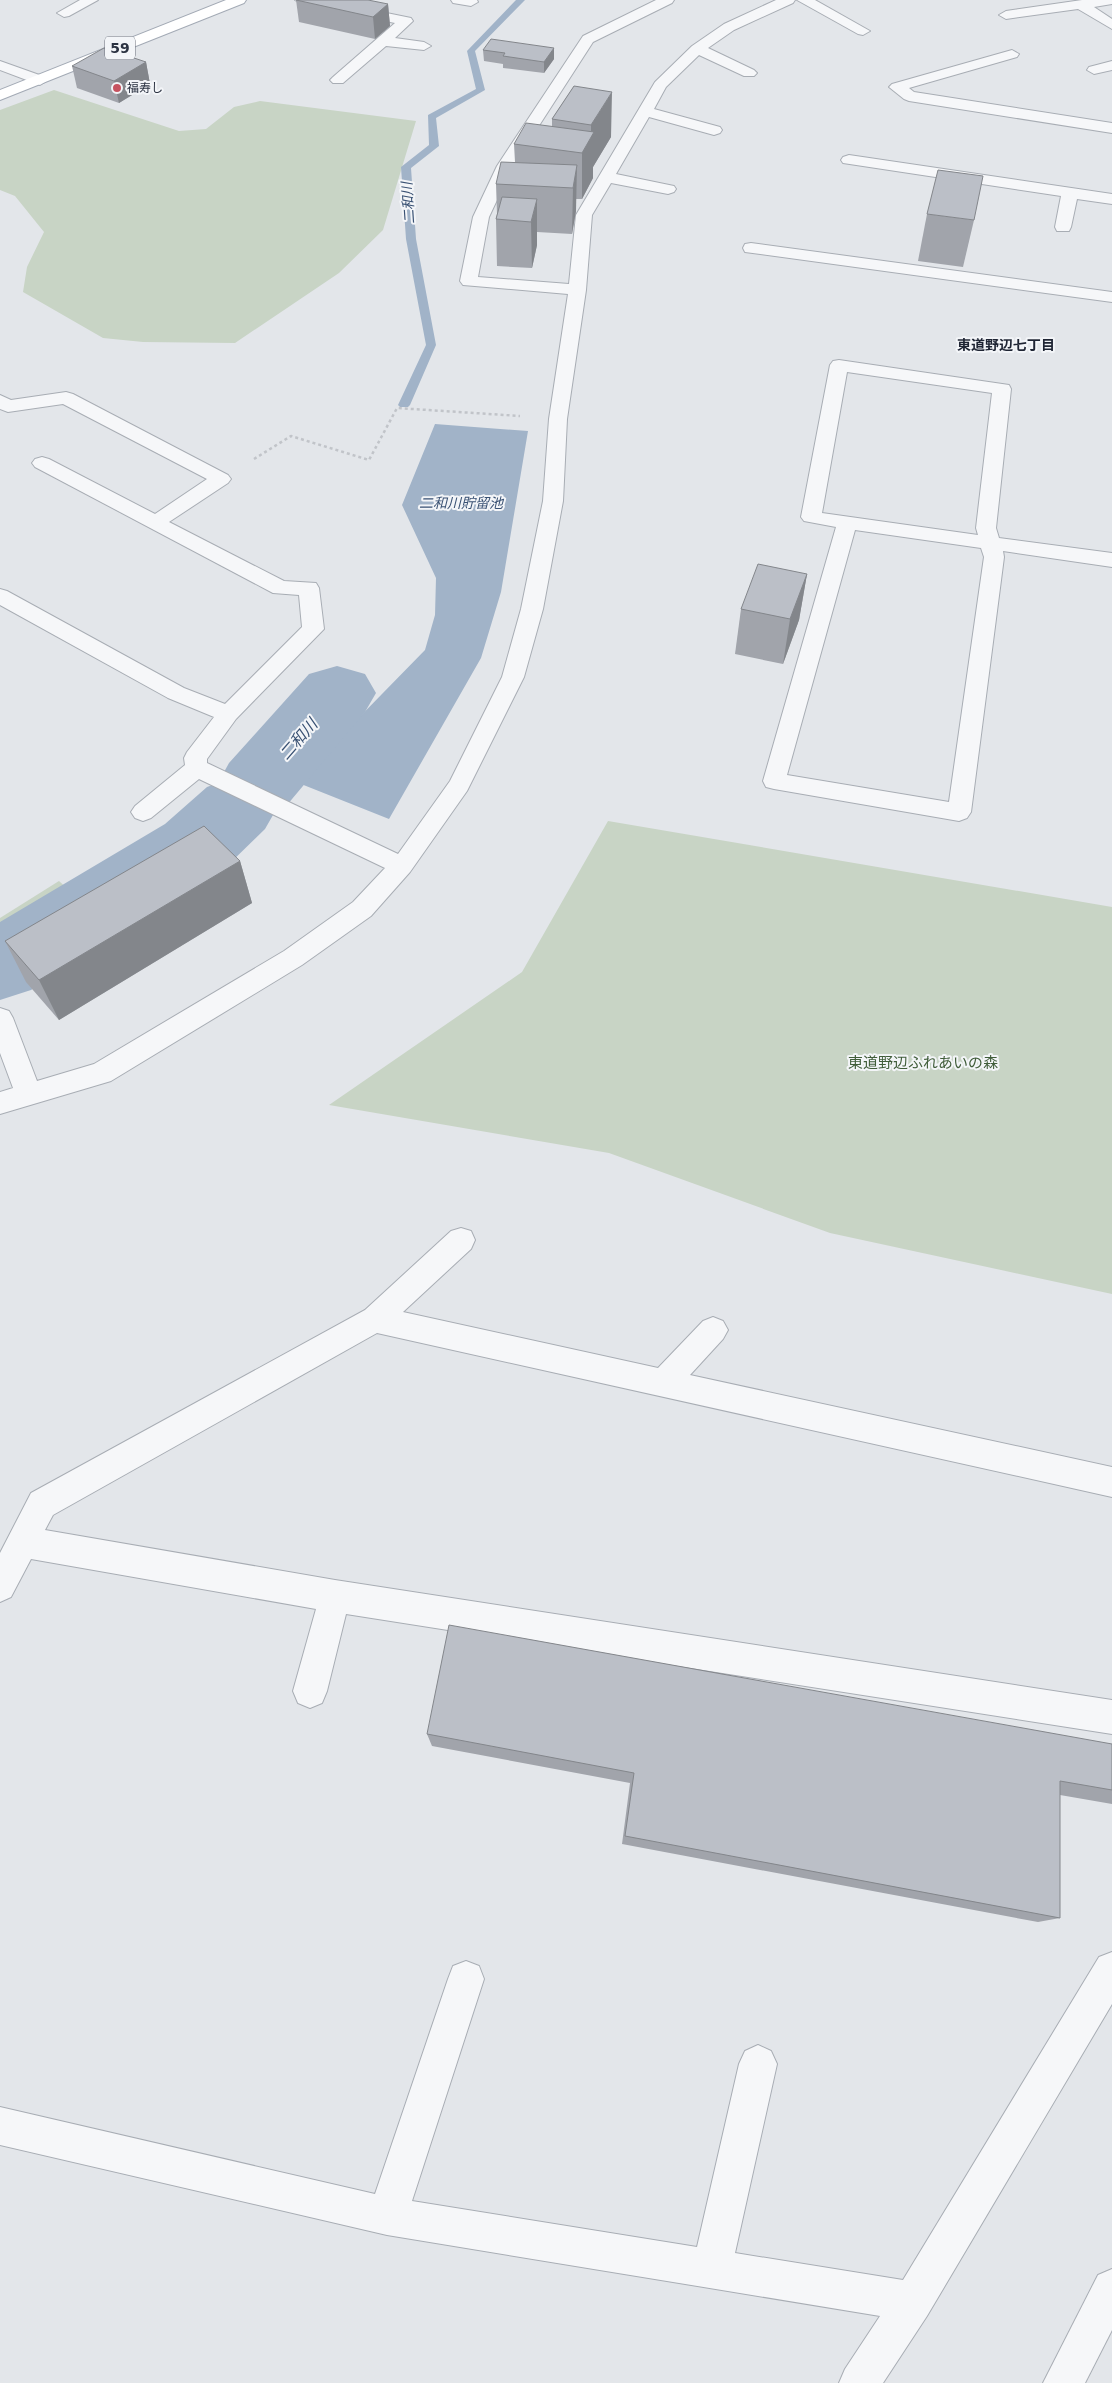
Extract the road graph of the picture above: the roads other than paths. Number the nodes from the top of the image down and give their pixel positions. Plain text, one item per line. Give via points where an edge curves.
1 (91, 0) edge
2 (239, 0) edge
3 (302, 0) edge
4 (667, 0) edge
5 (788, 0) edge
6 (804, 0) edge
7 (1112, 0) edge
8 (1081, 5) junction
9 (64, 13) dead end
10 (1006, 15) dead end
11 (1112, 25) edge
12 (863, 31) dead end
13 (385, 41) junction
14 (424, 46) dead end
15 (697, 49) junction
16 (1012, 54) dead end
17 (1112, 65) edge
18 (0, 66) edge
19 (1094, 70) dead end
20 (749, 73) dead end
21 (40, 80) junction
22 (353, 83) dead end
23 (1, 94) edge
24 (644, 111) junction
25 (1112, 128) edge
26 (714, 130) dead end
27 (849, 160) dead end
28 (606, 177) junction
29 (668, 189) dead end
30 (1070, 193) junction
31 (1112, 199) edge
32 (1063, 227) dead end
33 (751, 248) dead end
34 (577, 290) junction
35 (1112, 297) edge
36 (0, 401) edge
37 (42, 463) dead end
38 (163, 517) dead end
39 (847, 523) junction
40 (989, 543) junction
41 (1112, 560) edge
42 (0, 596) edge
43 (228, 714) junction
44 (197, 768) junction
45 (143, 812) dead end
46 (402, 866) junction
47 (0, 1018) edge
48 (29, 1096) junction
49 (0, 1103) edge
50 (461, 1240) dead end
51 (376, 1319) junction
52 (713, 1330) dead end
53 (663, 1383) junction
54 (1112, 1482) edge
55 (22, 1542) junction
56 (2, 1577) edge
57 (335, 1596) junction
58 (310, 1691) dead end
59 (1112, 1717) edge
60 (1112, 1970) edge
61 (466, 1980) dead end
62 (758, 2064) dead end
63 (0, 2126) edge
64 (387, 2216) junction
65 (711, 2270) junction
66 (1109, 2301) edge
67 (913, 2302) junction
68 (859, 2383) edge
69 (1063, 2383) edge

1 - 9 street
2 - 21 main road, 59
3 - 13 street via 406,22
4 - 34 street via 588,39 505,166 481,217 468,281
5 - 15 street via 730,27
6 - 12 street
7 - 8 street
8 - 10 street
8 - 11 street
13 - 14 street
13 - 22 street via 331,78
15 - 20 street
15 - 24 street via 660,85
16 - 25 street via 897,87 909,96
17 - 19 street
18 - 21 street
21 - 23 main road, 59
24 - 26 street
24 - 28 street
27 - 30 street
28 - 29 street
28 - 34 street via 584,215
30 - 31 street
30 - 32 street
33 - 35 street
34 - 46 street via 558,419 553,500 532,609 513,677 459,786
36 - 38 street via 8,406 66,398 221,479
37 - 43 street via 280,588 308,579 313,629
39 - 40 street
39 - 40 street via 811,517 839,365 1002,390 986,528
39 - 40 street via 774,781 959,812 994,558
40 - 41 street
42 - 43 street via 176,692
43 - 44 street via 195,758
44 - 45 street
44 - 46 street
46 - 48 street via 362,909 293,958 102,1073
47 - 48 street
48 - 49 street
50 - 51 street
51 - 53 street
51 - 55 street via 42,1504
52 - 53 street
53 - 54 street
55 - 56 street
55 - 57 street
57 - 58 street
57 - 59 street
60 - 67 street
61 - 64 street
62 - 65 street
63 - 64 street
64 - 65 street
65 - 67 street
66 - 69 street
67 - 68 street

